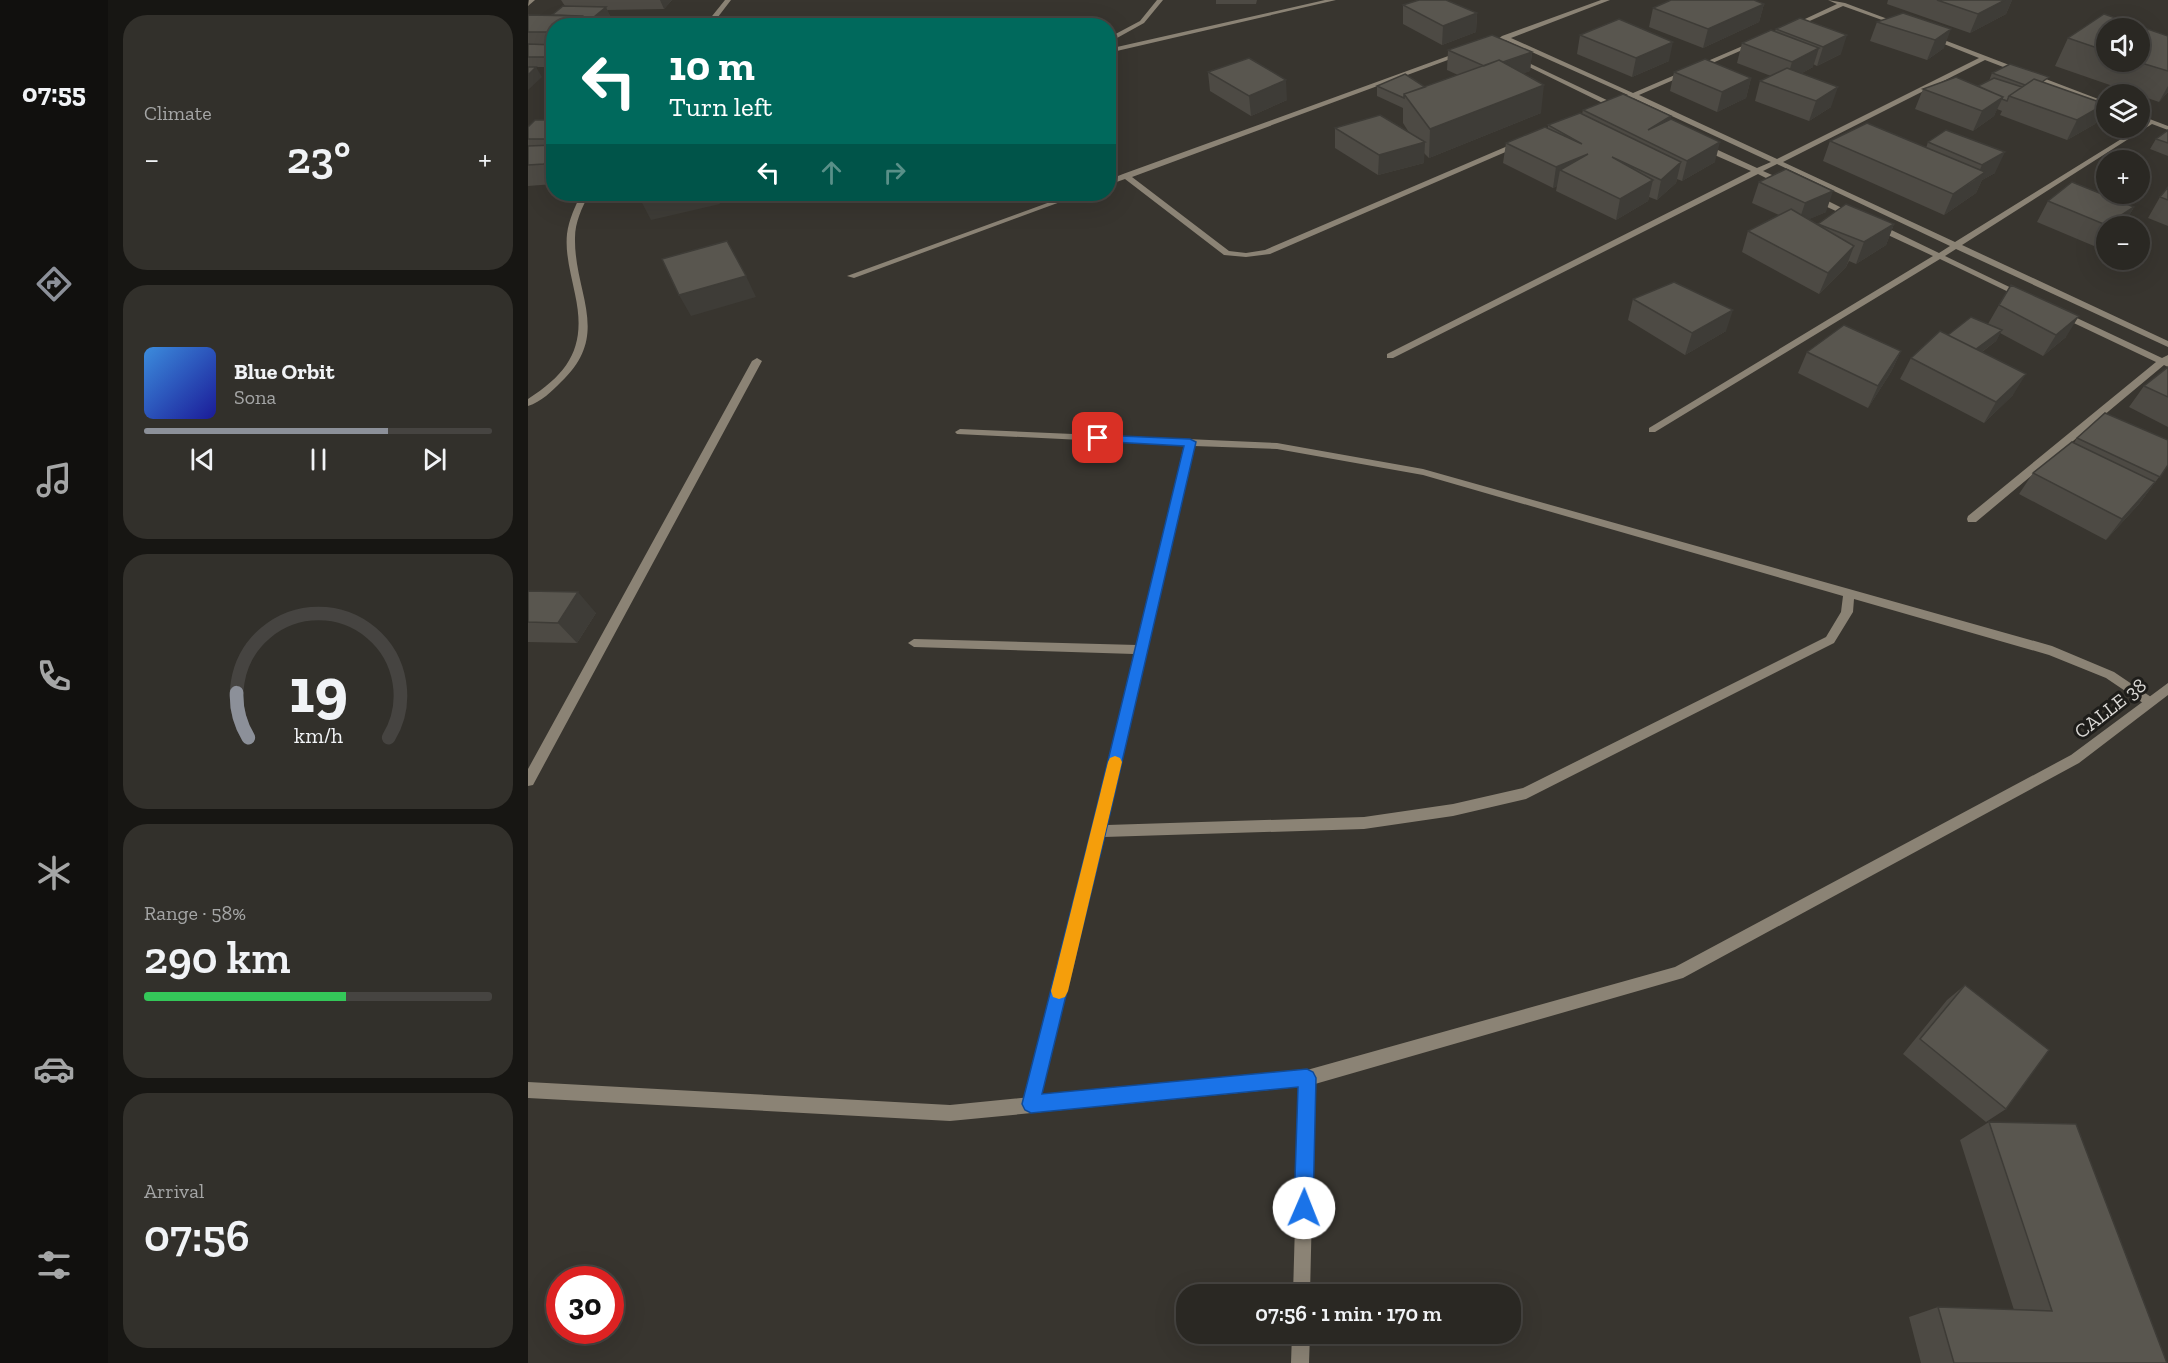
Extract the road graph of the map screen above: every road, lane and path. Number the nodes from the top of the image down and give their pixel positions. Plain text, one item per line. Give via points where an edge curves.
1 (532, 0) edge
2 (728, 0) edge
3 (1160, 0) edge
4 (1333, 0) edge
5 (1606, 0) edge
6 (1832, 0) edge
7 (528, 4) edge
8 (1843, 4) junction
9 (713, 18) edge
10 (1909, 29) edge
11 (1780, 32) edge
12 (1920, 33) edge
13 (1116, 36) edge
14 (1504, 37) junction
15 (1494, 41) edge
16 (1760, 41) edge
17 (1116, 49) edge
18 (1474, 49) edge
19 (1506, 55) edge
20 (1985, 57) junction
21 (1634, 95) junction
22 (2096, 100) edge
23 (1611, 105) junction
24 (1600, 110) edge
25 (1621, 110) edge
26 (2151, 122) joint
27 (2168, 128) edge
28 (1525, 142) edge
29 (1696, 143) edge
30 (1778, 160) junction
31 (1760, 172) junction
32 (1126, 176) junction
33 (1116, 180) edge
34 (1791, 187) edge
35 (1802, 192) edge
36 (582, 201) edge
37 (1059, 201) edge
38 (1955, 246) junction
39 (1939, 256) junction
40 (851, 276) dead end
41 (2035, 301) edge
42 (2056, 311) edge
43 (2168, 344) edge
44 (1390, 356) dead end
45 (757, 361) dead end
46 (2166, 361) edge
47 (528, 402) edge
48 (1652, 430) dead end
49 (960, 432) dead end
50 (1190, 442) junction
51 (1972, 519) dead end
52 (1849, 594) junction
53 (914, 643) dead end
54 (1141, 650) junction
55 (2168, 688) edge
56 (2150, 702) junction
57 (528, 780) edge
58 (1099, 831) junction
59 (1307, 1078) junction
60 (528, 1090) edge
61 (1031, 1104) junction
62 (1302, 1284) edge
63 (1301, 1344) edge
64 (1300, 1363) edge

1 - 7 street
2 - 9 street
3 - 13 street via 1142,22
4 - 17 street
5 - 14 street
6 - 8 street
8 - 10 street
8 - 11 street
12 - 20 street
14 - 15 street
14 - 21 street
16 - 21 street
18 - 32 street
19 - 23 street
20 - 22 street
20 - 30 street
21 - 23 street
21 - 30 street
23 - 24 street
23 - 25 street
26 - 27 street
26 - 38 street
28 - 32 street via 1267,252 1246,255 1227,253
29 - 31 street
30 - 31 street
30 - 38 street
31 - 34 street
31 - 44 street
32 - 33 street
35 - 39 street
36 - 47 street via 571,239 586,319 584,340 572,366 540,397
37 - 40 street
38 - 39 street
38 - 43 street
39 - 41 street
39 - 48 street
42 - 46 street
45 - 57 street
46 - 51 street
49 - 50 street
50 - 52 street via 1277,446 1423,472
50 - 54 street
52 - 56 street via 2052,651 2110,675
52 - 58 street via 1847,612 1830,640 1526,793 1454,810 1364,823
53 - 54 street
54 - 58 street
55 - 56 street, CALLE 38
56 - 59 street, CALLE 38 via 2075,759 1678,973
58 - 61 street
59 - 61 street, CALLE 38
59 - 62 street
60 - 61 street, CALLE 38 via 950,1113
63 - 64 street

